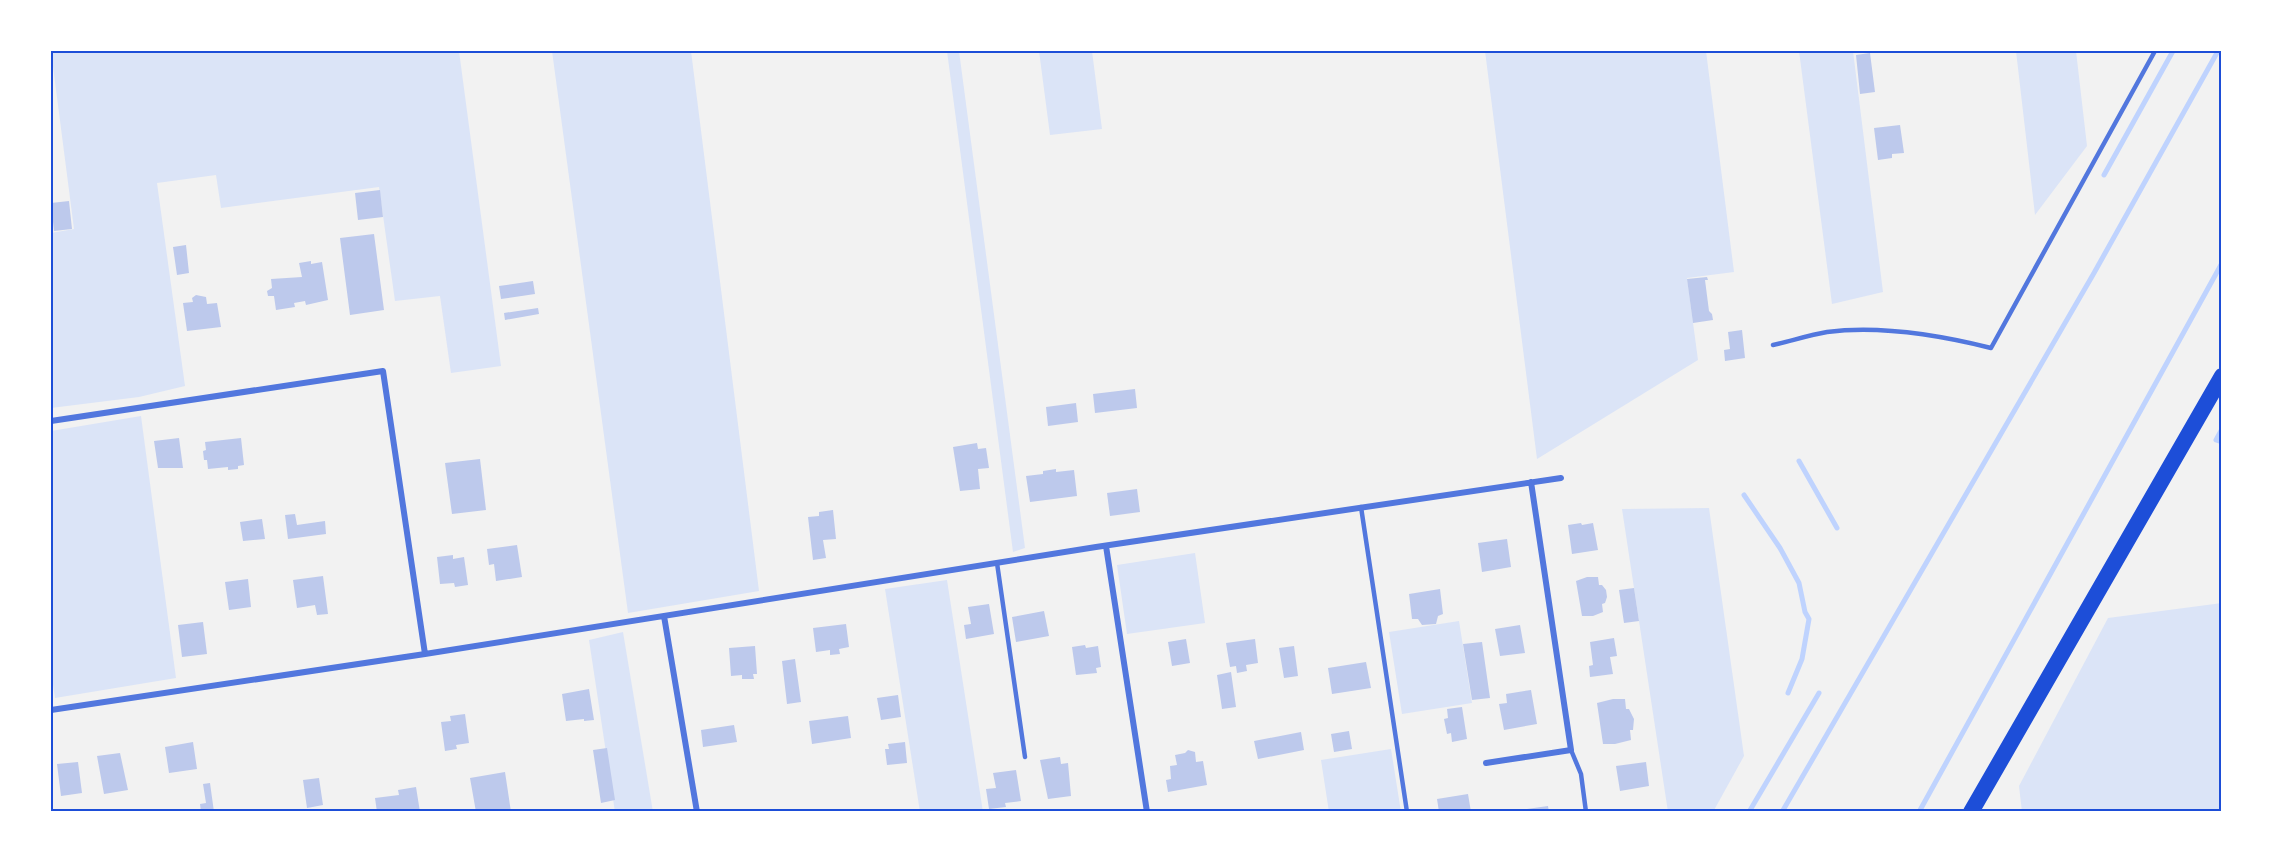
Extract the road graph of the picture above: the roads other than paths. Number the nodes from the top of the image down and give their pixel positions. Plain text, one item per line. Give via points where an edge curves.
1 (2155, 51) edge
2 (1773, 345) dead end
3 (2222, 376) edge
4 (51, 421) edge
5 (1561, 478) dead end
6 (1531, 482) junction
7 (1361, 507) junction
8 (1106, 546) junction
9 (997, 563) junction
10 (664, 616) junction
11 (425, 654) junction
12 (51, 710) edge
13 (1571, 750) junction
14 (1025, 757) dead end
15 (1486, 763) dead end
16 (697, 812) edge
17 (1147, 812) edge
18 (1407, 812) edge
19 (1587, 812) edge
20 (1971, 812) edge

1 - 2 lane via 1991,348 1924,334 1870,330 1827,332
3 - 20 highway
4 - 11 street via 383,371
5 - 6 street
6 - 7 street
6 - 13 street
7 - 8 street
7 - 18 lane
8 - 9 street
8 - 17 street
9 - 10 street
9 - 14 lane
10 - 11 street
10 - 16 street
11 - 12 street
13 - 15 street
13 - 19 lane via 1581,774

